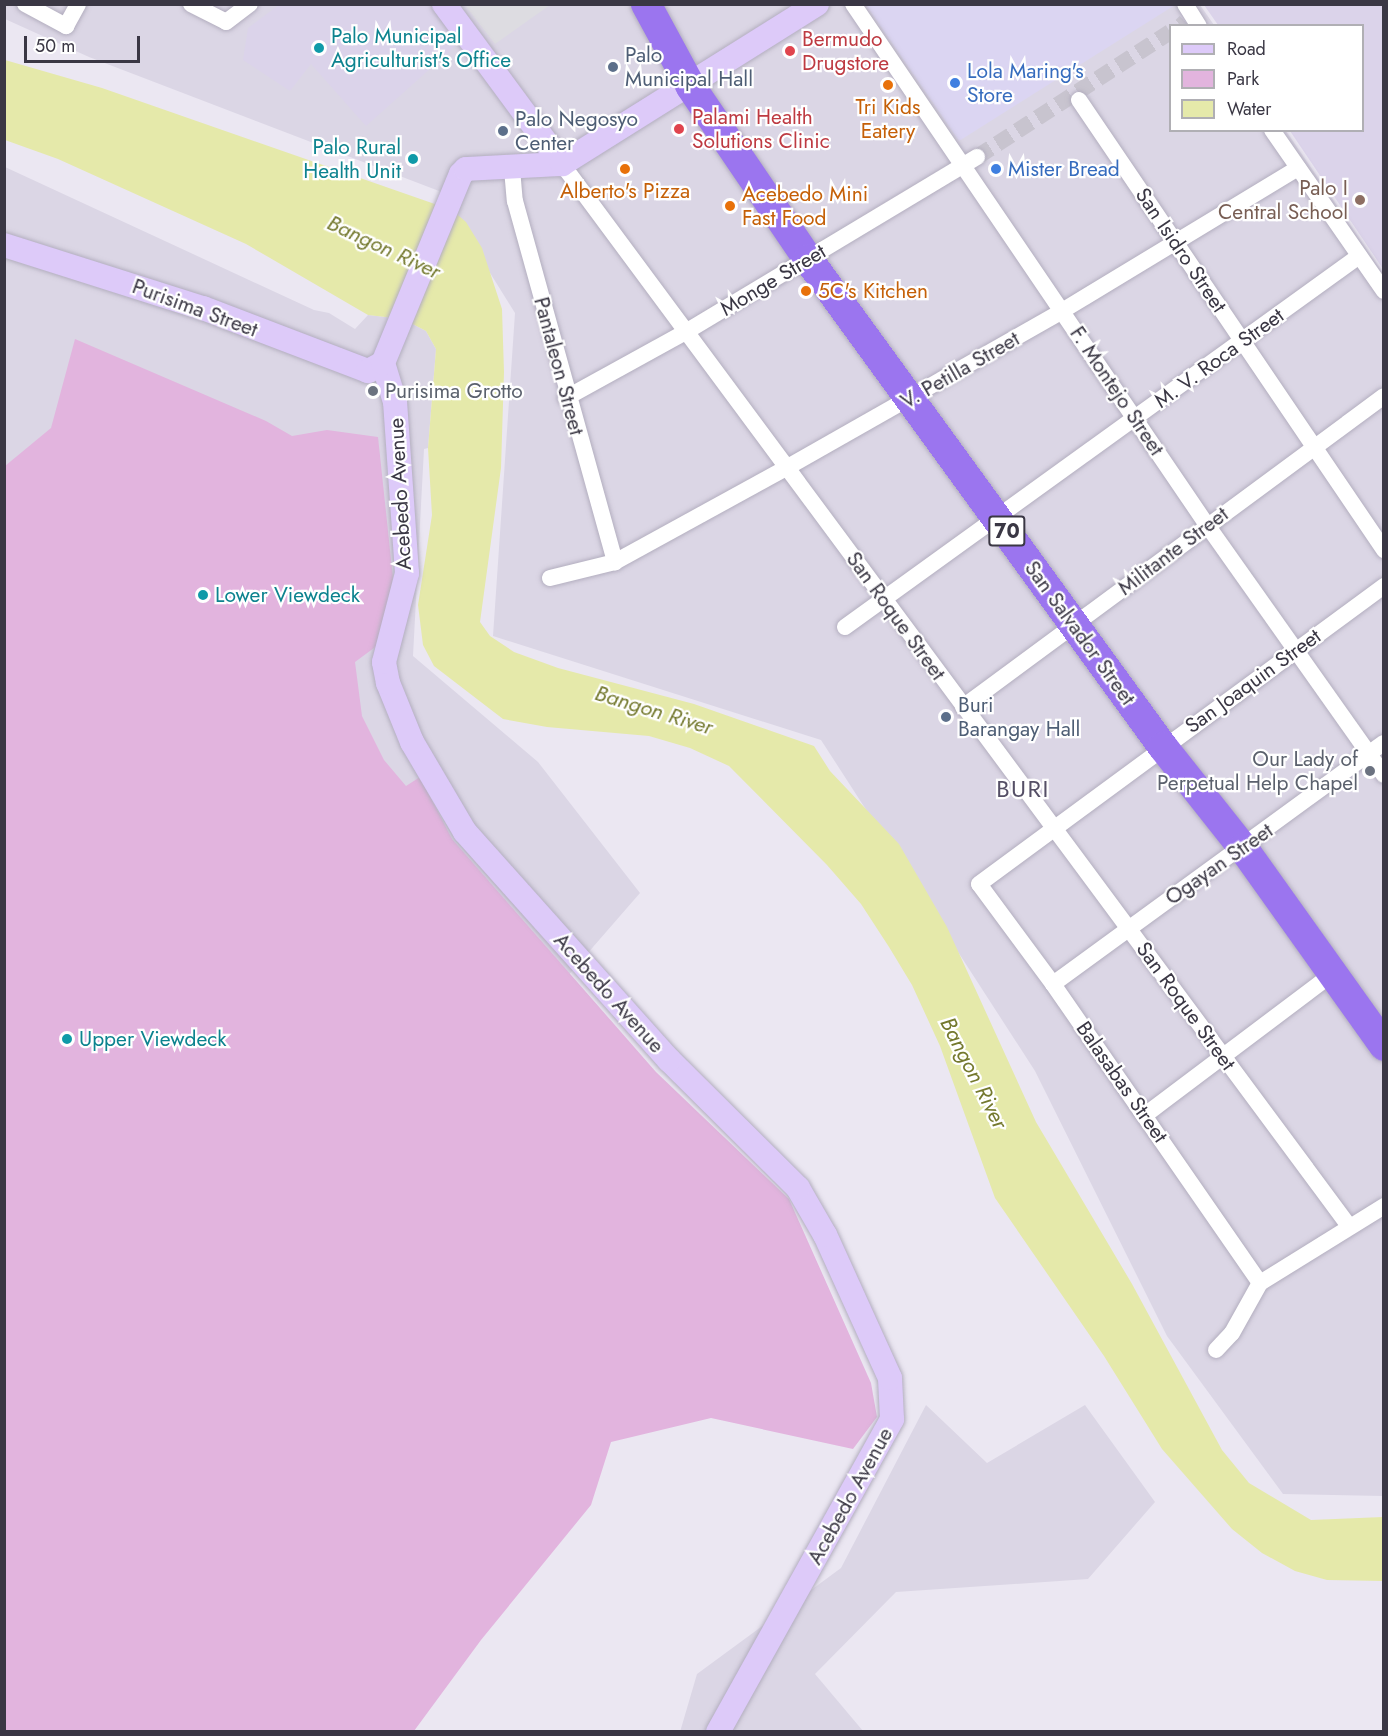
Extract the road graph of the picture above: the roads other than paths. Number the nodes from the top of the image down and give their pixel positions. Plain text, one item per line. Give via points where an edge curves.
1 (25, 4) edge
2 (78, 4) edge
3 (191, 4) edge
4 (250, 4) edge
5 (444, 4) edge
6 (646, 4) edge
7 (817, 4) edge
8 (853, 4) edge
9 (691, 87) junction
10 (1079, 100) dead end
11 (1273, 132) edge
12 (970, 162) junction
13 (562, 164) junction
14 (512, 168) junction
15 (1298, 168) junction
16 (1174, 240) junction
17 (4, 245) edge
18 (1359, 256) junction
19 (808, 259) junction
20 (1383, 291) edge
21 (1062, 311) junction
22 (689, 330) junction
23 (1241, 342) junction
24 (383, 363) junction
25 (1383, 396) edge
26 (566, 398) junction
27 (912, 398) junction
28 (1137, 418) junction
29 (1313, 448) junction
30 (786, 468) junction
31 (998, 519) junction
32 (1207, 525) junction
33 (1383, 550) edge
34 (615, 562) junction
35 (550, 578) dead end
36 (1383, 586) edge
37 (885, 598) junction
38 (1075, 625) junction
39 (845, 627) dead end
40 (1296, 648) junction
41 (963, 707) junction
42 (1383, 743) edge
43 (1162, 747) junction
44 (1369, 754) junction
45 (1383, 775) edge
46 (1056, 830) junction
47 (1243, 848) junction
48 (979, 885) joint
49 (1129, 927) junction
50 (1332, 974) junction
51 (1053, 984) junction
52 (1383, 1046) edge
53 (1222, 1057) junction
54 (1145, 1115) junction
55 (1383, 1206) edge
56 (1349, 1226) junction
57 (1260, 1283) junction
58 (1216, 1350) dead end
59 (717, 1731) edge

1 - 2 street via 66,26
3 - 4 street via 226,22
5 - 13 street, San Roque Street
6 - 9 highway, San Salvador Street / 70
7 - 9 street
8 - 12 street, F. Montejo Street
9 - 13 street
9 - 19 highway, San Salvador Street / 70
10 - 16 street, San Isidro Street
11 - 15 street
12 - 19 street, Monge Street
12 - 21 street, F. Montejo Street
13 - 14 street
13 - 22 street, San Roque Street
14 - 24 street via 466,169
14 - 26 street, Pantaleon Street via 515,201
15 - 16 street, V. Petilla Street
15 - 18 street
16 - 21 street, V. Petilla Street
16 - 23 street, San Isidro Street
17 - 24 street, Purisima Street via 203,308 368,371
18 - 20 street
18 - 23 street, M. V. Roca Street
19 - 22 street, Monge Street
19 - 27 highway, San Salvador Street / 70
21 - 27 street, V. Petilla Street
21 - 28 street, F. Montejo Street
22 - 26 street, Monge Street
22 - 30 street, San Roque Street
23 - 28 street, M. V. Roca Street
23 - 29 street, San Isidro Street
24 - 59 street, Acebedo Avenue via 395,402 407,573 384,662 388,683 412,742 465,832 669,1060 798,1188 825,1235 891,1378 892,1419
25 - 29 street, Militante Street
26 - 34 street, Pantaleon Street
27 - 30 street, V. Petilla Street
27 - 31 highway, San Salvador Street / 70
28 - 31 street, M. V. Roca Street
28 - 32 street, F. Montejo Street
29 - 32 street, Militante Street
29 - 33 street, San Isidro Street
30 - 34 street, V. Petilla Street
30 - 37 street, San Roque Street
31 - 37 street, M. V. Roca Street
31 - 38 highway, San Salvador Street / 70
32 - 38 street, Militante Street
32 - 40 street, F. Montejo Street
34 - 35 street, V. Petilla Street
36 - 40 street, San Joaquin Street
37 - 39 street, M. V. Roca Street
37 - 41 street, San Roque Street
38 - 41 street, Militante Street
38 - 43 highway, San Salvador Street / 70
40 - 43 street, San Joaquin Street
40 - 44 street, F. Montejo Street
41 - 46 street, San Roque Street
42 - 44 street, Ogayan Street
43 - 46 street, San Joaquin Street
43 - 47 highway, San Salvador Street / 70
44 - 45 street, F. Montejo Street
44 - 47 street, Ogayan Street
46 - 48 street, San Joaquin Street
46 - 49 street, San Roque Street
47 - 49 street, Ogayan Street
47 - 50 highway, San Salvador Street / 70
48 - 51 street, Balasabas Street
49 - 51 street, Ogayan Street
49 - 53 street, San Roque Street
50 - 52 highway, San Salvador Street / 70
50 - 53 street
51 - 54 street, Balasabas Street
53 - 54 street
53 - 56 street, San Roque Street
54 - 57 street, Balasabas Street
55 - 56 street
56 - 57 street
57 - 58 street via 1232,1333

